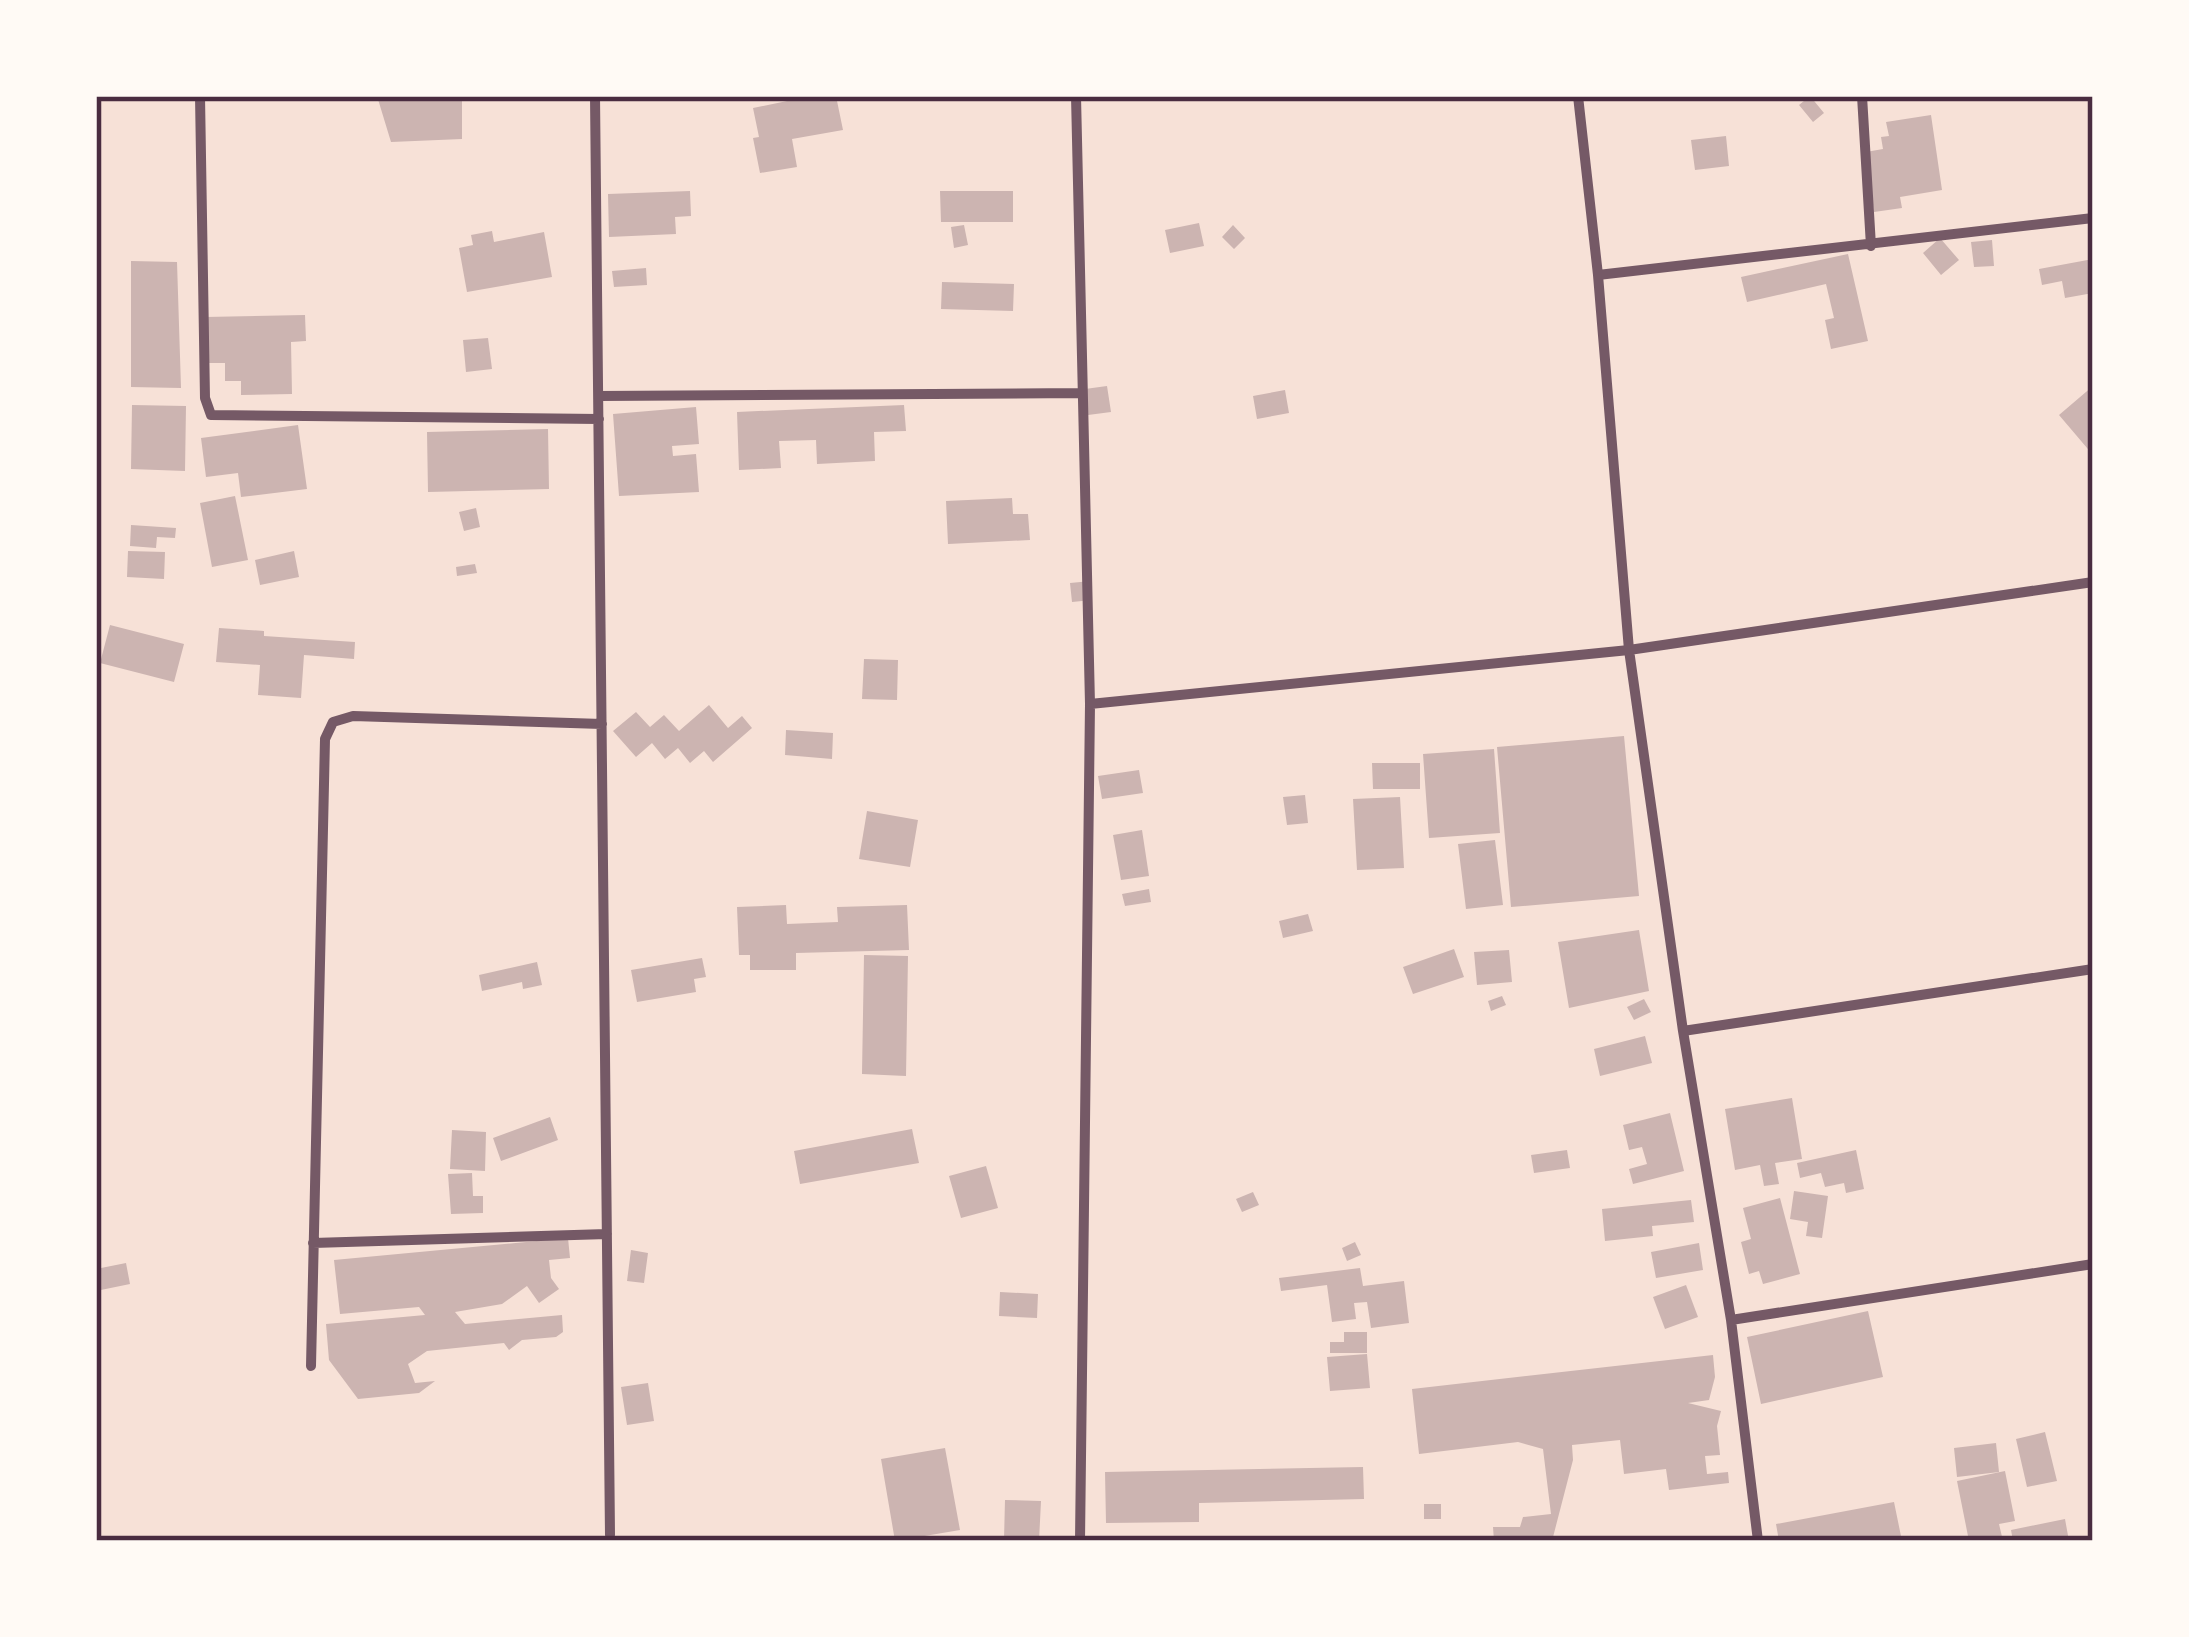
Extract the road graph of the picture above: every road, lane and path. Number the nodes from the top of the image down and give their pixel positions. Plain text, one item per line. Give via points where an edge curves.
1 (200, 96) edge
2 (595, 96) edge
3 (1076, 96) edge
4 (1578, 96) edge
5 (1862, 96) edge
6 (2093, 218) edge
7 (1871, 246) junction
8 (1598, 275) junction
9 (1082, 393) junction
10 (598, 396) junction
11 (599, 419) junction
12 (2093, 582) edge
13 (1629, 650) junction
14 (1090, 704) junction
15 (602, 724) junction
16 (2093, 969) edge
17 (1683, 1030) junction
18 (608, 1234) junction
19 (314, 1243) junction
20 (2093, 1264) edge
21 (1731, 1320) junction
22 (311, 1366) dead end
23 (610, 1535) dead end
24 (1080, 1541) edge
25 (1758, 1541) edge

1 - 11 street via 211,415
2 - 10 street
3 - 9 street
4 - 8 street
5 - 7 street
6 - 7 street
7 - 8 street
8 - 13 street
9 - 10 street
9 - 14 street
10 - 11 street
11 - 15 street
12 - 13 street
13 - 14 street
13 - 17 street
14 - 24 street
15 - 18 street
15 - 19 street via 353,716 333,722 325,739
16 - 17 street
17 - 21 street
18 - 19 street
18 - 23 street
19 - 22 street
20 - 21 street
21 - 25 street

